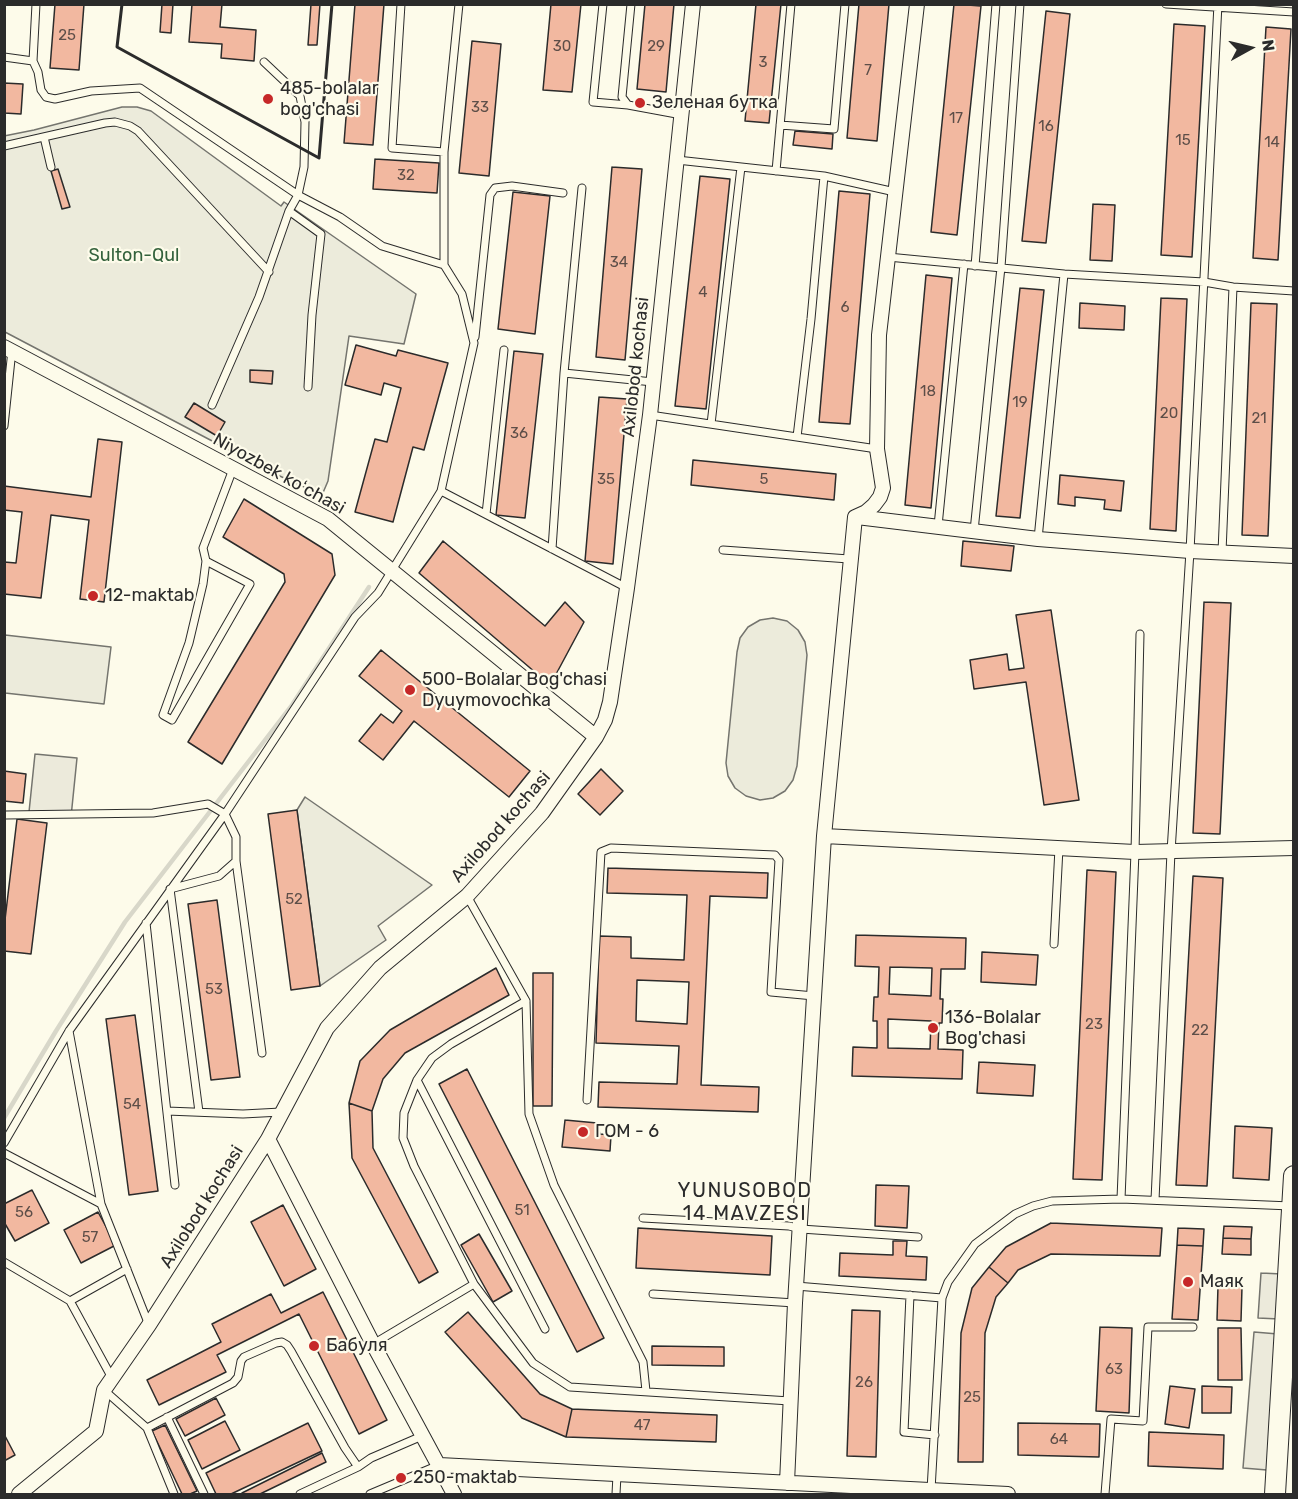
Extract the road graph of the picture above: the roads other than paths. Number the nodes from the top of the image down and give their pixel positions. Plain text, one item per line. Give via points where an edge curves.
1 (36, 4) edge
2 (400, 4) edge
3 (459, 4) edge
4 (603, 4) edge
5 (631, 4) edge
6 (693, 4) edge
7 (790, 4) edge
8 (845, 4) edge
9 (917, 4) edge
10 (996, 4) edge
11 (1020, 4) edge
12 (1166, 4) edge
13 (1218, 6) edge
14 (1244, 7) edge
15 (1293, 12) edge
16 (4, 57) edge
17 (33, 62) junction
18 (264, 62) dead end
19 (628, 105) junction
20 (682, 115) junction
21 (780, 125) junction
22 (44, 137) junction
23 (4, 146) edge
24 (444, 152) junction
25 (677, 160) junction
26 (51, 167) dead end
27 (741, 167) junction
28 (776, 171) junction
29 (824, 176) junction
30 (582, 188) dead end
31 (895, 192) junction
32 (563, 193) dead end
33 (298, 195) junction
34 (290, 211) junction
35 (888, 256) junction
36 (963, 264) junction
37 (444, 265) junction
38 (975, 266) junction
39 (1000, 267) junction
40 (269, 272) junction
41 (1064, 274) junction
42 (1204, 282) junction
43 (1233, 287) junction
44 (1293, 291) edge
45 (474, 343) junction
46 (8, 349) edge
47 (504, 350) dead end
48 (564, 374) junction
49 (653, 382) junction
50 (308, 387) dead end
51 (212, 405) dead end
52 (650, 415) junction
53 (711, 424) junction
54 (4, 426) edge
55 (796, 437) junction
56 (877, 449) junction
57 (233, 469) junction
58 (441, 491) junction
59 (486, 514) junction
60 (855, 517) junction
61 (938, 526) junction
62 (974, 531) junction
63 (1038, 539) junction
64 (552, 549) junction
65 (723, 550) dead end
66 (1190, 551) junction
67 (1222, 552) junction
68 (1293, 556) edge
69 (849, 559) junction
70 (206, 561) junction
71 (393, 571) junction
72 (627, 588) junction
73 (1140, 634) dead end
74 (596, 737) junction
75 (225, 814) junction
76 (5, 817) edge
77 (824, 836) junction
78 (1059, 848) junction
79 (1293, 848) edge
80 (1135, 852) junction
81 (1171, 852) junction
82 (236, 861) junction
83 (170, 889) junction
84 (467, 896) junction
85 (146, 923) junction
86 (1054, 944) dead end
87 (814, 996) junction
88 (526, 1001) junction
89 (69, 1031) junction
90 (262, 1053) dead end
91 (417, 1080) junction
92 (587, 1100) dead end
93 (166, 1111) junction
94 (199, 1112) junction
95 (280, 1112) junction
96 (267, 1139) junction
97 (4, 1143) edge
98 (4, 1153) edge
99 (1293, 1176) edge
100 (175, 1185) dead end
101 (1121, 1199) junction
102 (1155, 1200) junction
103 (102, 1204) junction
104 (1292, 1206) junction
105 (643, 1218) dead end
106 (801, 1229) junction
107 (918, 1237) dead end
108 (4, 1262) edge
109 (127, 1269) junction
110 (474, 1284) junction
111 (796, 1286) junction
112 (652, 1294) dead end
113 (910, 1295) junction
114 (942, 1298) junction
115 (70, 1302) junction
116 (795, 1303) junction
117 (149, 1325) junction
118 (1193, 1327) dead end
119 (545, 1329) dead end
120 (373, 1344) junction
121 (108, 1384) junction
122 (646, 1391) junction
123 (790, 1401) junction
124 (167, 1417) junction
125 (147, 1428) junction
126 (934, 1435) junction
127 (422, 1436) junction
128 (439, 1465) junction
129 (358, 1467) junction
130 (617, 1474) junction
131 (787, 1484) junction
132 (764, 1489) edge
133 (932, 1492) edge
134 (19, 1494) edge
135 (174, 1494) edge
136 (204, 1494) edge
137 (300, 1494) edge
138 (370, 1494) edge
139 (454, 1494) edge
140 (616, 1494) edge
141 (1008, 1494) edge
142 (1105, 1494) edge
143 (1275, 1494) edge

1 - 17 lane
2 - 24 lane via 392,148
3 - 24 lane
4 - 19 lane via 593,102
5 - 19 lane via 622,97
6 - 20 street, Axilobod kochasi
7 - 21 lane
8 - 21 lane via 834,129
9 - 31 street
10 - 38 lane
11 - 39 lane
12 - 13 lane
13 - 14 lane
13 - 42 lane
14 - 15 lane
16 - 17 lane
17 - 33 lane via 46,97 140,88
18 - 33 lane via 300,96 305,122 304,167
19 - 20 lane
20 - 25 street, Axilobod kochasi
21 - 28 lane
22 - 23 lane
22 - 26 lane
22 - 40 lane via 115,122 130,126
24 - 37 lane
25 - 27 lane
25 - 49 street, Axilobod kochasi
27 - 28 lane
27 - 53 lane
28 - 29 lane
29 - 31 lane
29 - 55 lane
30 - 48 lane
31 - 35 street
32 - 45 lane via 512,186 495,188 490,195
33 - 34 lane
33 - 37 lane via 382,246
34 - 40 lane
34 - 50 lane via 321,234
35 - 36 lane
35 - 56 street via 879,335
36 - 38 lane
36 - 61 lane
37 - 45 lane via 462,294
38 - 39 lane
39 - 41 lane
39 - 62 lane
40 - 51 lane
41 - 42 lane
41 - 63 lane
42 - 43 lane
42 - 66 lane
43 - 44 lane
43 - 67 lane
45 - 58 lane
46 - 54 lane
46 - 57 street, Niyozbek koʻchasi
47 - 59 lane
48 - 49 lane
48 - 64 lane
49 - 52 street, Axilobod kochasi
52 - 53 lane
52 - 72 street, Axilobod kochasi
53 - 55 lane
55 - 56 lane
56 - 60 street via 883,488 866,512
57 - 70 lane via 203,548
57 - 71 street, Niyozbek koʻchasi via 328,519
58 - 59 lane
58 - 71 lane
59 - 64 lane
60 - 61 street
60 - 69 street
61 - 62 street
62 - 63 street
63 - 66 street
64 - 72 lane
65 - 69 lane
66 - 67 street
66 - 81 lane
67 - 68 street
69 - 77 street
70 - 70 lane via 189,642 163,715 172,720 250,584
71 - 74 street, Niyozbek koʻchasi
71 - 75 lane via 355,617
72 - 74 street, Axilobod kochasi via 610,702
73 - 80 lane
74 - 84 street, Axilobod kochasi via 542,813
75 - 76 lane via 208,804 153,813
75 - 82 lane via 236,837
75 - 83 lane
77 - 78 street
77 - 87 street
78 - 80 street
78 - 86 lane
79 - 81 street
80 - 81 street
80 - 101 lane
81 - 102 lane
82 - 83 lane via 219,876
82 - 90 lane
83 - 85 lane
83 - 94 lane
84 - 88 lane
84 - 95 street, Axilobod kochasi via 381,968 327,1028
85 - 89 lane
85 - 93 lane
87 - 92 lane via 771,992 779,860 775,855 611,848 602,852
87 - 106 street
88 - 91 lane via 451,1044 432,1058
88 - 122 lane via 529,1114 554,1185 643,1362
89 - 97 lane
89 - 103 lane
91 - 110 lane via 404,1113 403,1138
91 - 119 lane
93 - 94 lane
93 - 100 lane
94 - 95 lane
95 - 96 street, Axilobod kochasi
96 - 117 street, Axilobod kochasi
96 - 120 street
98 - 103 lane
99 - 104 main road
101 - 102 lane
101 - 114 lane via 1052,1201 1015,1214 975,1244 948,1282
102 - 104 lane
103 - 109 lane
104 - 143 main road
105 - 106 lane
106 - 107 lane
106 - 111 street
108 - 115 lane
109 - 115 lane
109 - 117 lane
110 - 120 lane
110 - 122 lane via 533,1363 570,1387
111 - 113 lane
111 - 116 street
112 - 116 lane
113 - 114 lane
113 - 126 lane via 904,1432
114 - 126 lane
115 - 121 lane
116 - 123 street
117 - 121 street, Axilobod kochasi
118 - 142 lane via 1148,1327 1143,1421 1111,1419
120 - 127 street
121 - 125 lane
121 - 134 street, Axilobod kochasi via 96,1431
122 - 123 lane
123 - 131 street
124 - 125 lane
124 - 129 lane via 233,1383 244,1357 282,1342 291,1351
124 - 136 lane
125 - 135 lane
126 - 133 lane
127 - 128 street
127 - 129 lane
128 - 130 street
128 - 138 lane
128 - 139 street
129 - 137 lane
130 - 132 street
130 - 140 lane
131 - 132 street
131 - 133 street
133 - 141 street

